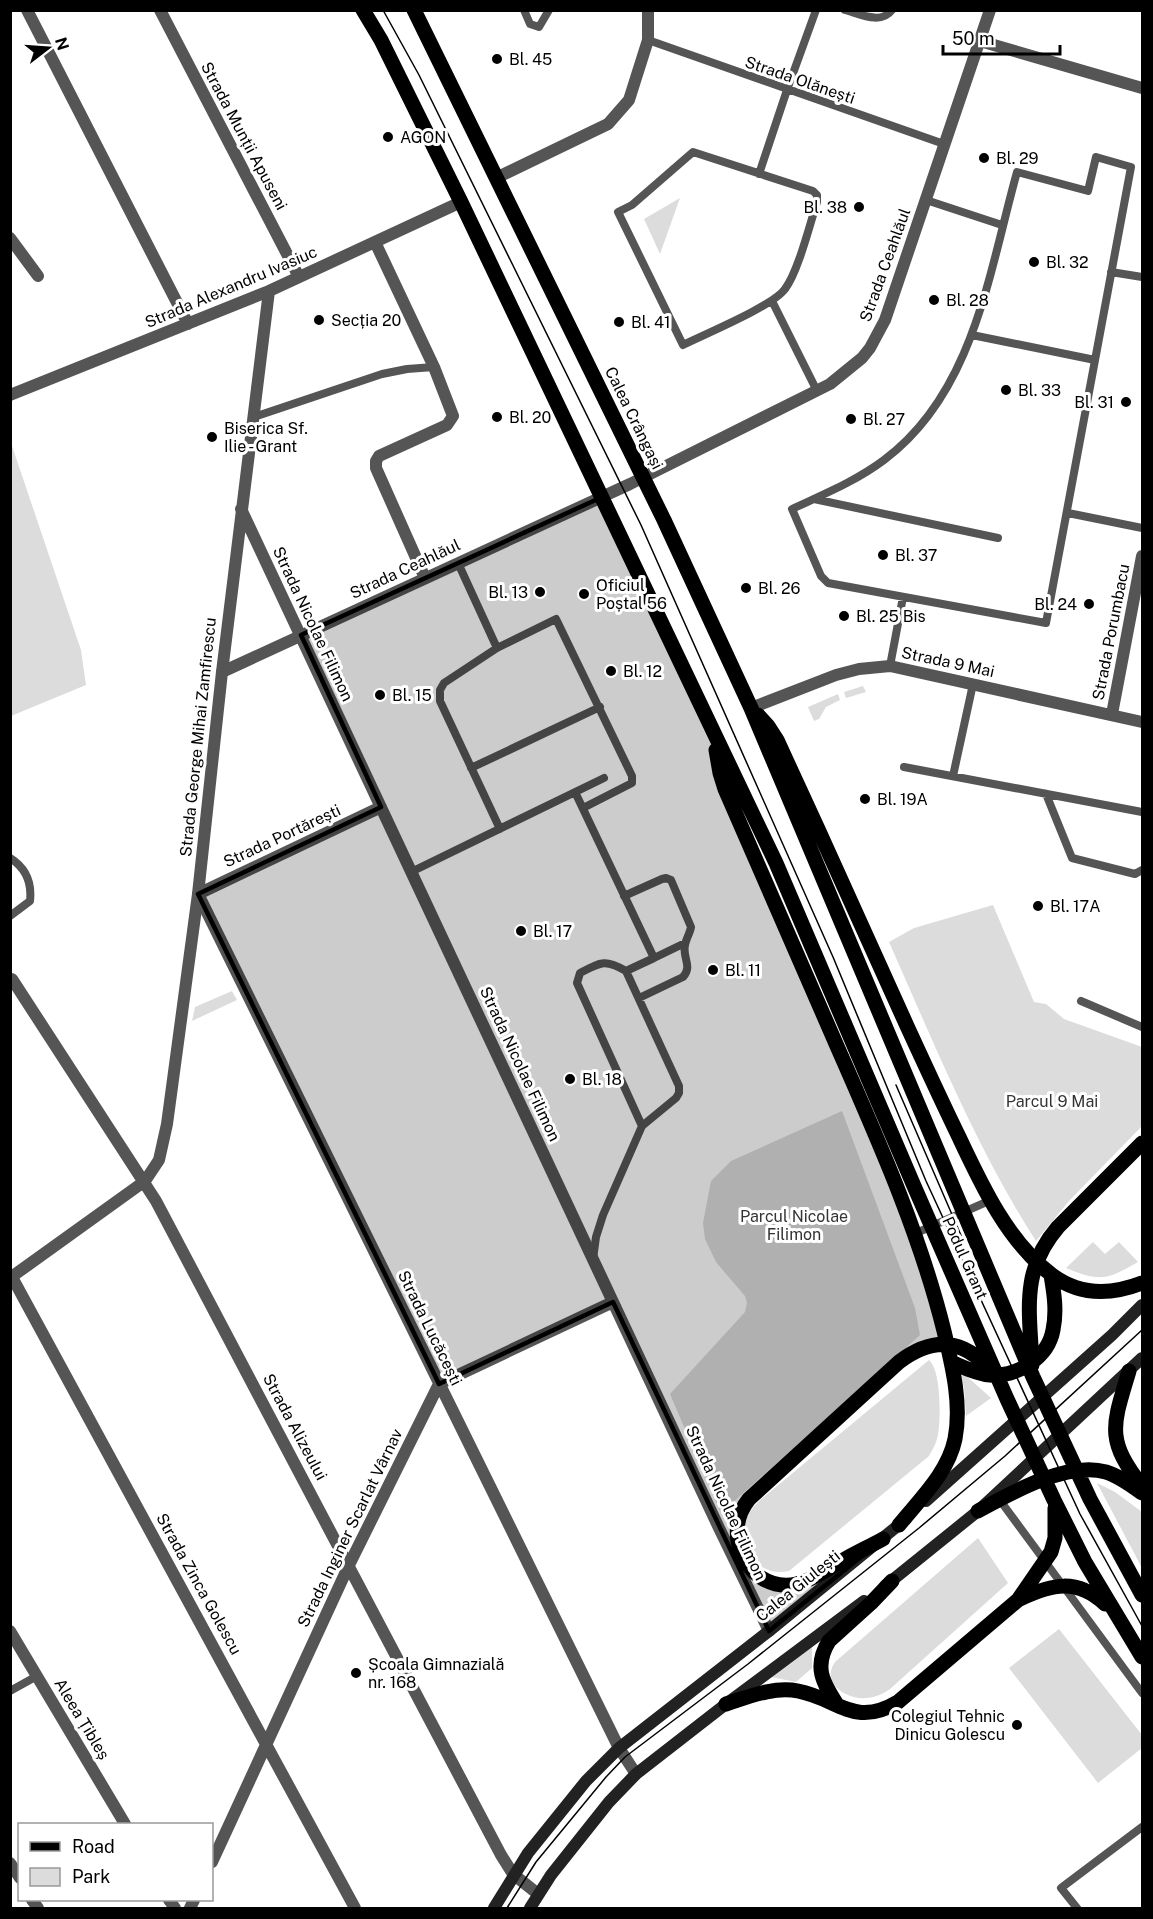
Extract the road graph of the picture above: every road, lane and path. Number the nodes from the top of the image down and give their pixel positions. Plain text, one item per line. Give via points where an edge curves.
1 (27, 10) edge
2 (160, 10) edge
3 (363, 10) edge
4 (524, 10) edge
5 (549, 10) edge
6 (648, 10) edge
7 (816, 10) edge
8 (845, 10) edge
9 (892, 10) edge
10 (990, 10) edge
11 (415, 11) edge
12 (648, 40) junction
13 (980, 41) junction
14 (1143, 88) edge
15 (787, 90) junction
16 (944, 144) junction
17 (759, 174) junction
18 (496, 178) junction
19 (926, 200) junction
20 (461, 202) junction
21 (1002, 225) junction
22 (10, 238) edge
23 (375, 242) junction
24 (1111, 272) junction
25 (38, 276) dead end
26 (299, 277) junction
27 (1143, 277) edge
28 (269, 291) junction
29 (772, 301) junction
30 (188, 324) junction
31 (972, 336) junction
32 (1095, 360) junction
33 (434, 368) junction
34 (817, 391) junction
35 (10, 395) edge
36 (254, 417) junction
37 (643, 477) junction
38 (602, 497) junction
39 (814, 499) junction
40 (241, 509) junction
41 (1068, 513) junction
42 (1143, 528) edge
43 (998, 538) dead end
44 (1143, 556) edge
45 (458, 563) junction
46 (425, 578) junction
47 (903, 597) junction
48 (301, 635) junction
49 (497, 648) junction
50 (890, 666) junction
51 (222, 672) junction
52 (973, 684) junction
53 (600, 707) junction
54 (750, 708) junction
55 (1112, 714) junction
56 (1143, 722) edge
57 (713, 732) junction
58 (904, 767) dead end
59 (471, 768) junction
60 (953, 776) junction
61 (604, 778) dead end
62 (575, 792) junction
63 (1046, 794) junction
64 (381, 807) junction
65 (583, 808) junction
66 (1143, 812) edge
67 (500, 829) junction
68 (808, 848) joint
69 (10, 858) edge
70 (1143, 870) edge
71 (411, 872) junction
72 (198, 894) junction
73 (624, 896) junction
74 (10, 916) edge
75 (685, 943) junction
76 (654, 958) junction
77 (626, 971) junction
78 (11, 978) edge
79 (639, 998) junction
80 (1081, 1001) dead end
81 (1143, 1027) edge
82 (642, 1126) junction
83 (1143, 1143) edge
84 (145, 1181) junction
85 (991, 1200) junction
86 (914, 1234) junction
87 (593, 1260) junction
88 (1051, 1275) junction
89 (11, 1277) edge
90 (1143, 1283) edge
91 (613, 1302) junction
92 (1143, 1305) edge
93 (1143, 1358) edge
94 (951, 1362) junction
95 (1129, 1371) junction
96 (1033, 1377) junction
97 (439, 1384) junction
98 (1007, 1399) junction
99 (1143, 1486) edge
100 (1143, 1493) edge
101 (999, 1499) junction
102 (1054, 1500) junction
103 (978, 1511) junction
104 (899, 1525) junction
105 (883, 1539) junction
106 (349, 1565) junction
107 (892, 1581) junction
108 (1143, 1595) edge
109 (1018, 1600) junction
110 (1114, 1612) junction
111 (10, 1631) edge
112 (769, 1631) junction
113 (1143, 1657) edge
114 (37, 1676) junction
115 (10, 1691) edge
116 (1143, 1693) edge
117 (726, 1704) junction
118 (838, 1706) junction
119 (266, 1742) junction
120 (618, 1748) junction
121 (636, 1774) junction
122 (124, 1823) edge
123 (1143, 1827) edge
124 (213, 1860) edge
125 (513, 1874) junction
126 (538, 1894) junction
127 (354, 1908) edge
128 (494, 1908) edge
129 (530, 1908) edge
130 (1077, 1908) edge

1 - 30 street
2 - 26 street, Strada Munții Apuseni
3 - 20 main road
4 - 5 lane via 530,24 539,27
6 - 12 street
7 - 15 lane
8 - 9 lane via 879,19
10 - 13 street, Strada Ceahlăul
11 - 18 main road, Calea Crângași
12 - 15 lane, Strada Olănești
12 - 18 street via 629,100 608,124
13 - 14 street
13 - 16 street, Strada Ceahlăul
15 - 16 lane, Strada Olănești
15 - 17 lane
16 - 19 street, Strada Ceahlăul
17 - 29 lane via 817,195 794,274 785,290
17 - 29 lane via 693,152 632,205 618,212 683,345
18 - 37 main road, Calea Crângași
19 - 21 lane
19 - 34 street, Strada Ceahlăul via 878,334 853,367
20 - 23 street, Strada Alexandru Ivasiuc
20 - 38 main road
21 - 24 lane via 1017,172 1088,191 1096,158 1131,167
21 - 31 lane
22 - 25 street
23 - 26 street, Strada Alexandru Ivasiuc
23 - 33 street
24 - 27 lane
24 - 32 lane
26 - 28 street, Strada Alexandru Ivasiuc
28 - 30 street, Strada Alexandru Ivasiuc
28 - 36 street, Strada George Mihai Zamfirescu
29 - 34 lane
30 - 35 street, Strada Alexandru Ivasiuc
31 - 32 lane
31 - 39 lane via 936,405 906,440 870,470
32 - 41 lane
33 - 36 lane via 382,374
33 - 46 street via 452,408 452,420 375,461
34 - 37 street, Strada Ceahlăul
36 - 40 street, Strada George Mihai Zamfirescu
37 - 38 street, Strada Ceahlăul
37 - 54 main road, Calea Crângași
38 - 45 street, Strada Ceahlăul
38 - 57 main road
39 - 43 lane
39 - 47 lane via 792,509 821,576 828,583
40 - 48 street, Strada Nicolae Filimon
40 - 51 street, Strada George Mihai Zamfirescu
41 - 42 lane
41 - 47 lane via 1046,623
44 - 55 street, Strada Porumbacu
45 - 46 street, Strada Ceahlăul
45 - 49 lane
46 - 48 street, Strada Ceahlăul
47 - 50 lane
48 - 51 street, Strada Ceahlăul
48 - 64 street, Strada Nicolae Filimon
49 - 53 lane via 556,619
49 - 59 lane via 444,683 440,690 440,700
50 - 52 street, Strada 9 Mai
50 - 54 street, Strada 9 Mai via 836,675
51 - 72 street, Strada George Mihai Zamfirescu
52 - 55 street, Strada 9 Mai
52 - 60 lane
53 - 59 lane
53 - 65 lane via 632,783
54 - 68 main road, Calea Crângași
54 - 85 main road via 777,740 946,1111
55 - 56 street, Strada 9 Mai
57 - 86 main road via 725,789 886,1159
57 - 98 main road, Podul Grant via 777,863
58 - 60 lane
59 - 67 lane
60 - 63 lane
61 - 62 lane
62 - 65 lane
62 - 67 lane
63 - 66 lane
63 - 70 lane via 1072,858 1135,874
64 - 71 street, Strada Nicolae Filimon
64 - 72 street, Strada Portărești
65 - 73 lane
67 - 71 lane
68 - 96 main road, Podul Grant
69 - 74 lane via 26,873 31,890 30,901
71 - 87 street, Strada Nicolae Filimon
72 - 84 street, Strada George Mihai Zamfirescu via 163,1146
72 - 97 street, Strada Lucăcești
73 - 75 lane via 662,879 671,880 691,927
73 - 76 lane
75 - 76 lane
75 - 79 lane via 688,972
76 - 77 lane
77 - 79 lane
77 - 82 lane via 611,962 600,963 580,973 577,983
78 - 84 street, Strada Alizeului
79 - 82 lane via 679,1086 676,1098
80 - 81 lane
82 - 87 lane via 603,1215
83 - 96 main road via 1058,1227 1037,1257 1029,1289
84 - 89 street
84 - 106 street, Strada Alizeului
85 - 86 lane
85 - 88 main road via 1027,1251
86 - 94 main road via 932,1283
87 - 91 street, Strada Nicolae Filimon
88 - 90 main road via 1092,1292 1110,1293
88 - 94 main road via 1053,1332 1030,1363 1011,1374 990,1375
89 - 119 street, Strada Zinca Golescu
91 - 97 street
91 - 112 street, Strada Nicolae Filimon
92 - 104 main road, Calea Giulești
93 - 95 main road
94 - 104 main road via 958,1419 955,1440 939,1475
95 - 99 main road via 1116,1414 1116,1438 1121,1456
95 - 103 main road
96 - 108 main road, Podul Grant via 1090,1499
97 - 106 street, Strada Inginer Scarlat Vârnav
97 - 120 street, Strada Lucăcești
98 - 102 main road, Podul Grant
98 - 105 main road via 984,1364 969,1352 943,1344 917,1350 749,1499 739,1517 738,1540 744,1560 758,1575 777,1585 803,1583
100 - 101 main road via 1116,1476 1093,1470 1038,1481
101 - 103 main road
101 - 116 lane
102 - 109 main road via 1056,1524 1051,1552
102 - 110 main road, Podul Grant
103 - 107 main road
104 - 105 main road, Calea Giulești
105 - 112 main road, Calea Giulești
106 - 119 street, Strada Inginer Scarlat Vârnav
106 - 125 street, Strada Alizeului
107 - 117 main road
107 - 118 main road via 824,1649 820,1664 823,1680
109 - 110 main road via 1051,1586 1064,1585 1092,1593
109 - 118 main road via 898,1702 871,1713
110 - 113 main road, Podul Grant
111 - 114 street, Aleea Țibleș
112 - 120 main road, Calea Giulești
114 - 115 lane
114 - 122 street, Aleea Țibleș
117 - 118 main road via 784,1690 812,1695
117 - 121 main road
119 - 124 street, Strada Inginer Scarlat Vârnav
119 - 127 street, Strada Zinca Golescu
120 - 121 street, Strada Lucăcești
120 - 125 main road, Calea Giulești via 586,1781
121 - 126 main road via 609,1802
123 - 130 lane via 1061,1888
125 - 126 street, Strada Alizeului
125 - 128 main road, Calea Giulești
126 - 129 main road

